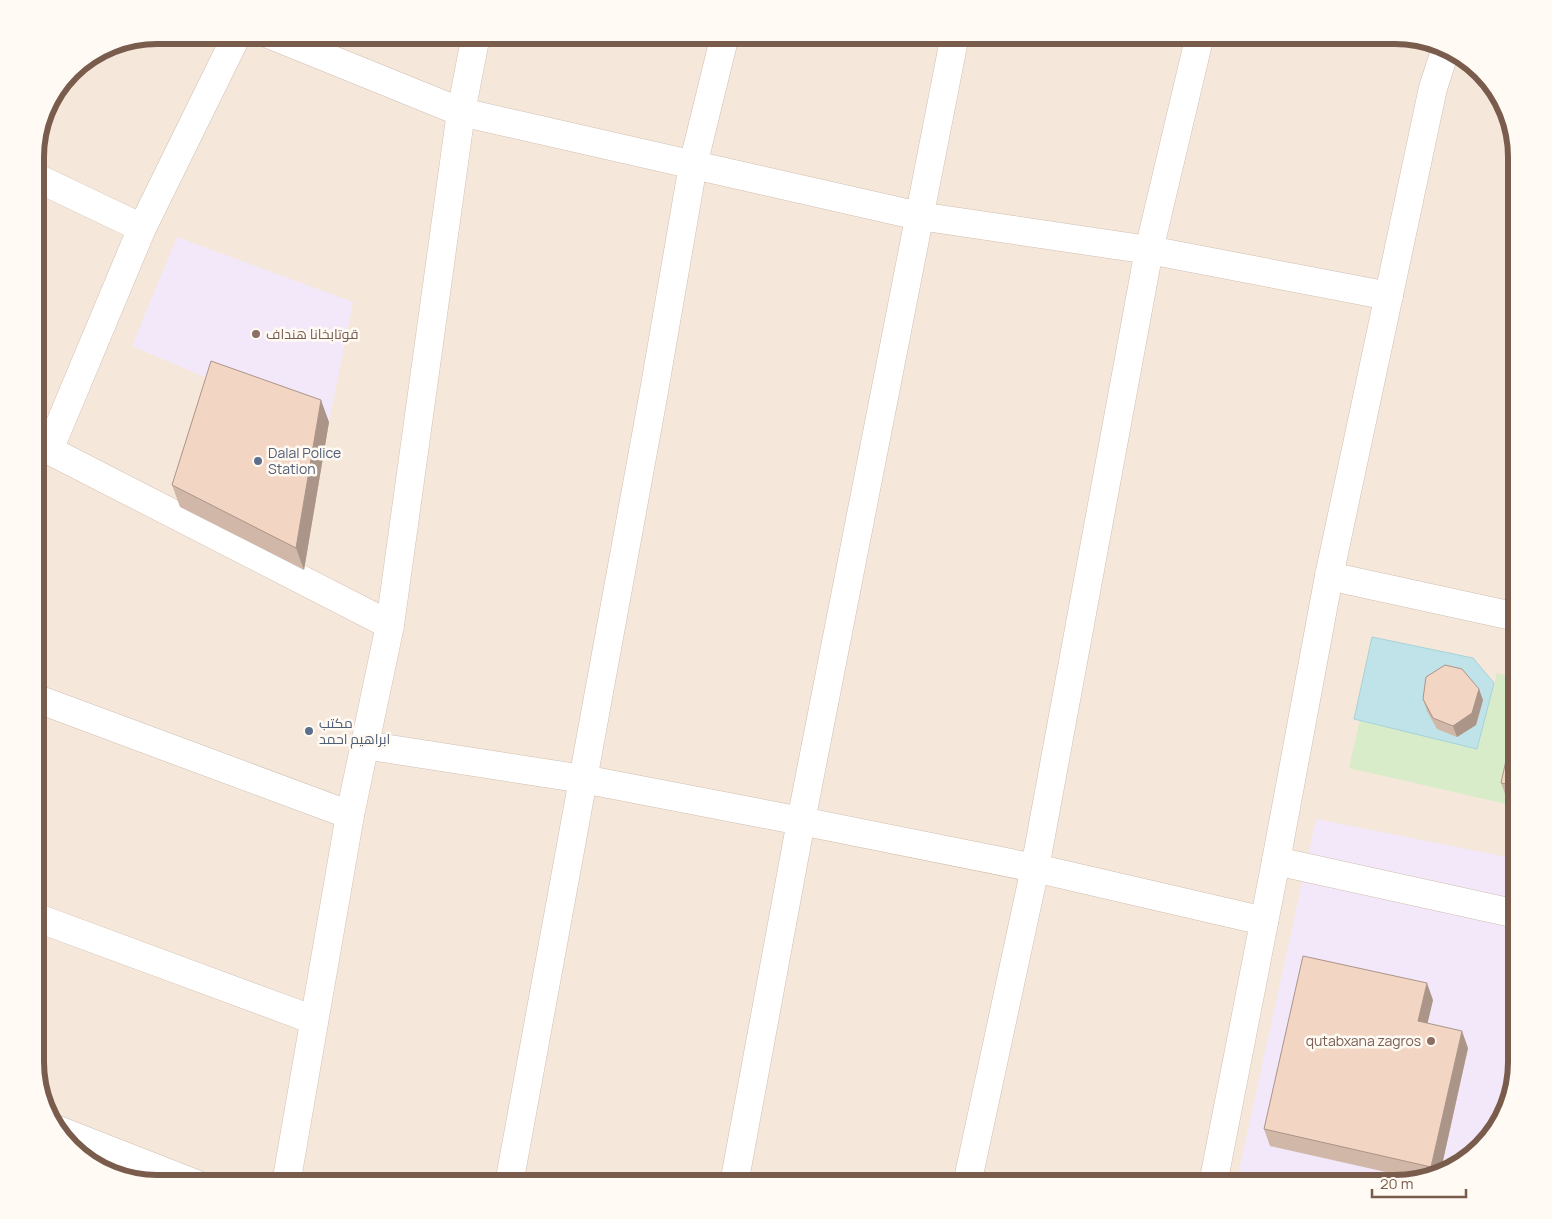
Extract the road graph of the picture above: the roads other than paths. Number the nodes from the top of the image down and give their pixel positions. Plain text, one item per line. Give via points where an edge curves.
1 (233, 44) edge
2 (293, 44) edge
3 (474, 44) edge
4 (723, 44) edge
5 (952, 44) edge
6 (1198, 44) edge
7 (1444, 55) edge
8 (461, 112) junction
9 (693, 165) junction
10 (44, 181) edge
11 (918, 216) junction
12 (142, 228) junction
13 (1149, 250) junction
14 (1388, 296) junction
15 (44, 442) edge
16 (44, 447) edge
17 (1329, 576) junction
18 (1508, 615) edge
19 (390, 625) junction
20 (44, 701) edge
21 (364, 746) junction
22 (583, 779) junction
23 (350, 815) junction
24 (801, 821) junction
25 (1276, 861) junction
26 (1035, 868) junction
27 (1508, 912) edge
28 (44, 919) edge
29 (1264, 921) junction
30 (314, 1020) junction
31 (71, 1135) edge
32 (173, 1175) edge
33 (288, 1175) edge
34 (511, 1175) edge
35 (736, 1175) edge
36 (969, 1175) edge
37 (1215, 1175) edge

1 - 12 street
2 - 8 street
3 - 8 street
4 - 9 street
5 - 11 street
6 - 13 street
7 - 14 street via 1433,88
8 - 9 street
8 - 19 street
9 - 11 street
9 - 22 street
10 - 12 street
11 - 13 street
11 - 24 street
12 - 15 street
13 - 14 street
13 - 26 street
14 - 17 street
16 - 19 street
17 - 18 street
17 - 25 street
19 - 21 street
20 - 23 street
21 - 22 street
21 - 23 street
22 - 24 street
22 - 34 street
23 - 30 street
24 - 26 street
24 - 35 street
25 - 27 street
25 - 29 street
26 - 29 street
26 - 36 street
28 - 30 street
29 - 37 street
30 - 33 street
31 - 32 street

